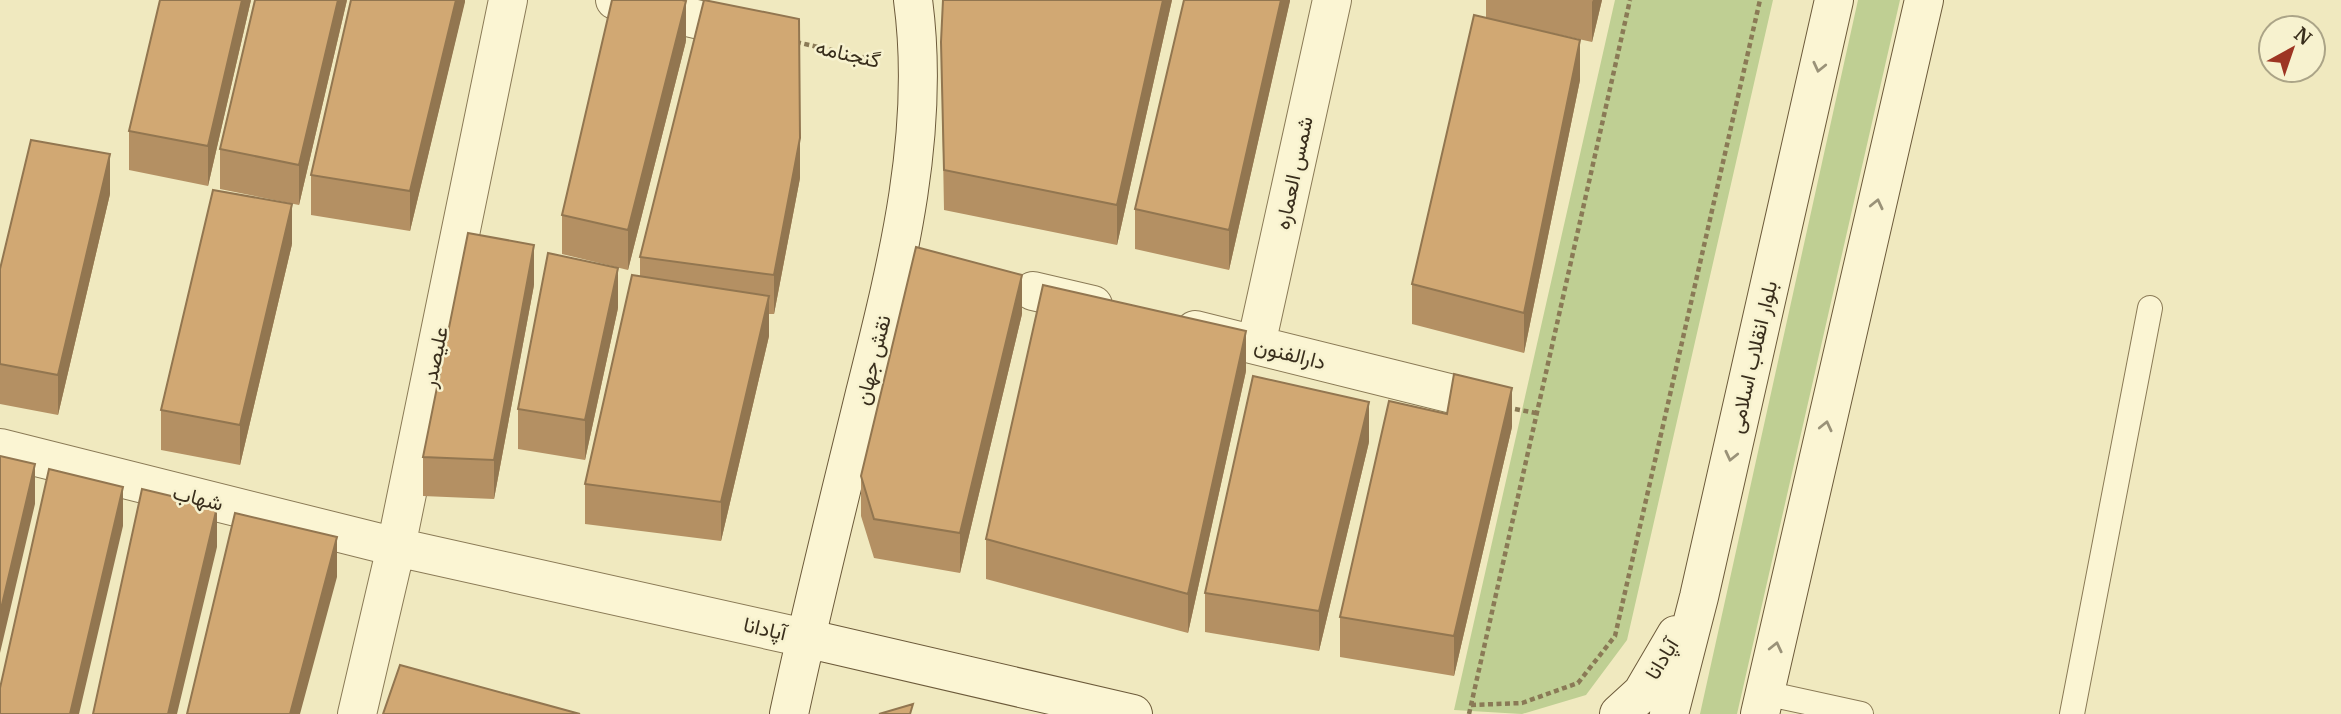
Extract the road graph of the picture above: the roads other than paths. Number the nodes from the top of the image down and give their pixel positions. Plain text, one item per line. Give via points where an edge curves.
1 (508, 0) edge
2 (615, 0) edge
3 (913, 0) edge
4 (1332, 0) edge
5 (1834, 0) edge
6 (1924, 0) edge
7 (700, 20) edge
8 (1033, 291) dead end
9 (2150, 308) dead end
10 (1125, 313) edge
11 (1165, 323) edge
12 (1256, 345) junction
13 (1477, 400) edge
14 (0, 449) edge
15 (396, 547) junction
16 (1699, 597) junction
17 (805, 638) junction
18 (1763, 704) edge
19 (357, 714) edge
20 (789, 714) edge
21 (1133, 714) edge
22 (1619, 714) edge
23 (1668, 714) edge
24 (1861, 714) edge
25 (2072, 714) edge

1 - 15 street, علیصدر
2 - 7 street
3 - 17 street, نقش جهان via 917,30 915,145 897,263
4 - 12 street, شمس العماره
5 -> 16 street, بلوار انقلاب اسلامی
18 -> 6 street
8 - 10 street
9 - 25 lane
11 - 12 street, دارالفنون
12 - 13 street, دارالفنون
14 - 15 street, شهاب
15 - 17 street, آپادانا
15 - 19 street, علیصدر
16 - 22 street, آپادانا via 1642,693
16 - 23 street, بلوار انقلاب اسلامی
17 - 20 street, نقش جهان
17 - 21 street, آپادانا
18 - 24 lane

